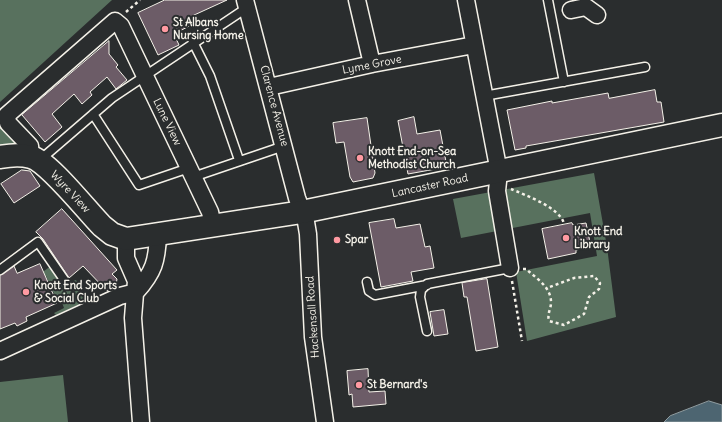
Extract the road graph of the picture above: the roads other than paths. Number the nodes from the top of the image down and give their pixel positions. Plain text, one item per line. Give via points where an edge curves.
1 (358, 0) edge
2 (466, 0) edge
3 (548, 0) edge
4 (246, 3) edge
5 (193, 42) junction
6 (474, 45) junction
7 (372, 64) junction
8 (645, 67) dead end
9 (144, 76) junction
10 (564, 82) junction
11 (269, 87) junction
12 (484, 96) junction
13 (93, 114) junction
14 (722, 126) edge
15 (284, 146) junction
16 (0, 157) edge
17 (36, 159) junction
18 (239, 160) junction
19 (191, 172) junction
20 (498, 181) junction
21 (302, 212) junction
22 (213, 225) junction
23 (158, 235) junction
24 (131, 238) junction
25 (510, 268) joint
26 (0, 270) edge
27 (65, 281) dead end
28 (367, 282) dead end
29 (427, 284) junction
30 (136, 292) junction
31 (427, 331) dead end
32 (0, 352) edge
33 (141, 422) edge
34 (325, 422) edge

1 - 7 street
2 - 6 street
3 - 10 lane
4 - 5 lane
4 - 11 street, Clarence Avenue
5 - 9 lane
5 - 18 lane via 210,76
6 - 7 street, Lyme Grove
6 - 12 street
7 - 11 street, Lyme Grove
8 - 10 lane
9 - 13 lane
9 - 17 street, Lune View via 121,26 115,21 7,115 8,123 30,146
9 - 19 street, Lune View
10 - 12 lane
11 - 15 street, Clarence Avenue
12 - 20 street
13 - 17 lane
13 - 19 lane via 139,185
14 - 20 main road, Lancaster Road
15 - 18 lane
15 - 21 street, Clarence Avenue
16 - 17 main road via 12,155
17 - 24 main road, Wyre View via 102,226 112,234
18 - 19 lane
19 - 22 street, Lune View via 210,212
20 - 21 main road, Lancaster Road
20 - 25 street
21 - 22 main road, Lancaster Road
21 - 34 street, Hackensall Road via 308,234 313,337
22 - 23 main road, Lancaster Road
23 - 24 main road, Lancaster Road
23 - 30 street via 156,261 151,273
24 - 30 street via 126,258 135,275
25 - 29 lane
26 - 27 lane via 38,242
28 - 29 lane via 369,291 375,295
29 - 31 lane via 421,290 420,297
30 - 32 street via 120,296
30 - 33 street via 133,318

